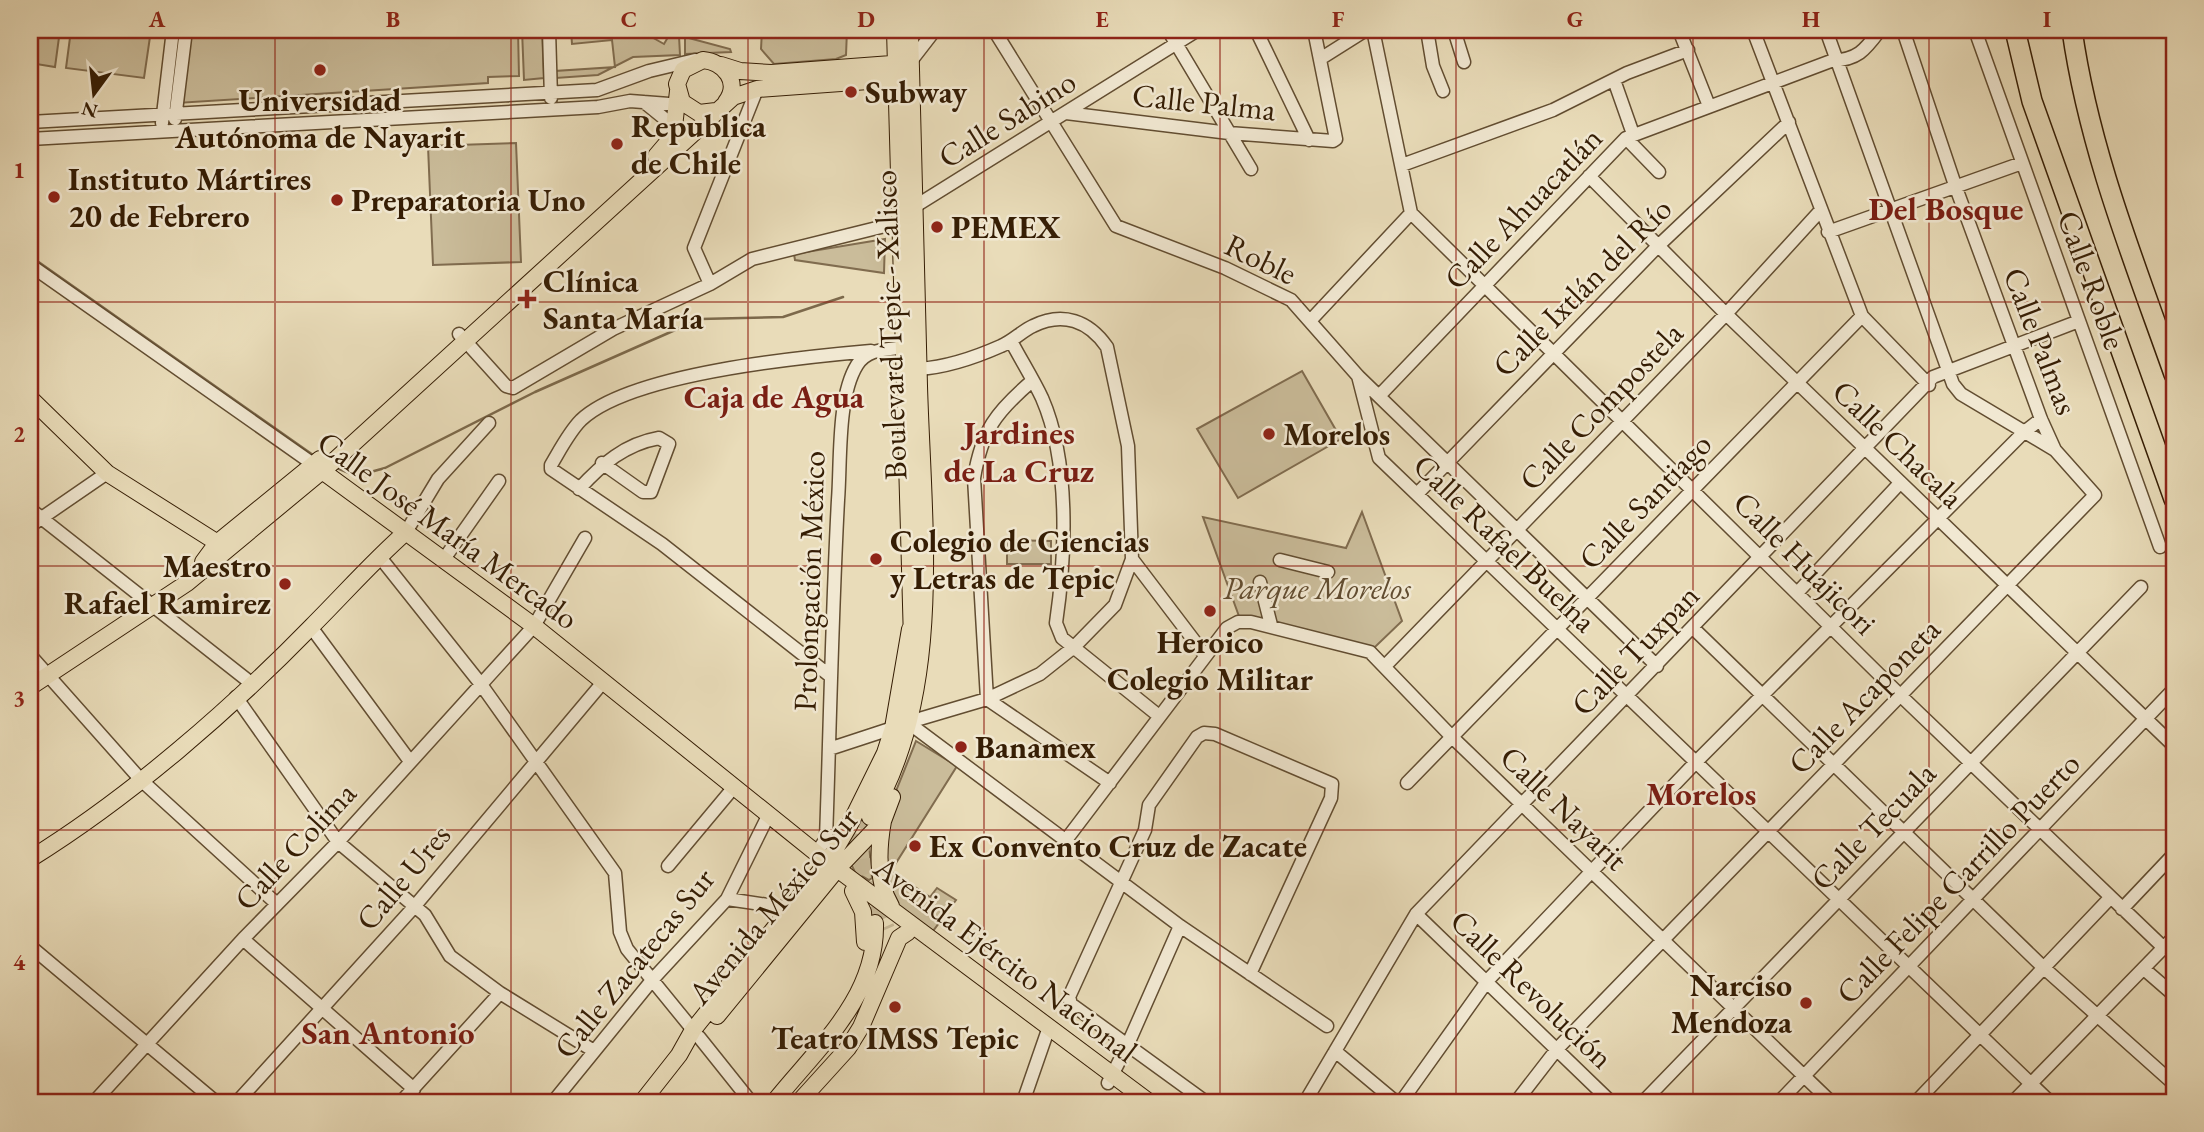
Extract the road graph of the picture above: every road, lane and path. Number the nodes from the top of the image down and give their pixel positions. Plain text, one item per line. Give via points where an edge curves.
1 (173, 30) edge
2 (186, 30) edge
3 (549, 30) edge
4 (895, 30) edge
5 (910, 30) edge
6 (935, 30) edge
7 (994, 30) edge
8 (1168, 30) edge
9 (1198, 30) edge
10 (1256, 30) edge
11 (1314, 30) edge
12 (1366, 30) edge
13 (1373, 30) edge
14 (1427, 30) edge
15 (1454, 30) edge
16 (1679, 30) edge
17 (1753, 30) edge
18 (1826, 30) edge
19 (1881, 30) edge
20 (1903, 30) edge
21 (1975, 30) edge
22 (2015, 30) edge
23 (2072, 30) edge
24 (1176, 43) junction
25 (1688, 51) junction
26 (1320, 59) junction
27 (703, 60) junction
28 (1840, 61) junction
29 (1464, 62) dead end
30 (721, 65) junction
31 (901, 68) junction
32 (1614, 80) junction
33 (1773, 83) junction
34 (757, 89) junction
35 (1443, 91) dead end
36 (551, 92) junction
37 (480, 96) junction
38 (681, 101) junction
39 (644, 102) junction
40 (372, 103) junction
41 (1709, 106) junction
42 (720, 107) junction
43 (551, 109) junction
44 (481, 113) junction
45 (1066, 113) junction
46 (169, 115) junction
47 (373, 119) junction
48 (68, 120) junction
49 (30, 122) edge
50 (1049, 122) junction
51 (1788, 122) junction
52 (167, 131) junction
53 (1229, 133) junction
54 (69, 136) junction
55 (1630, 136) junction
56 (30, 139) edge
57 (1309, 140) junction
58 (665, 148) junction
59 (2022, 163) junction
60 (1402, 165) junction
61 (1251, 169) dead end
62 (1659, 172) dead end
63 (1589, 176) junction
64 (1955, 185) junction
65 (914, 207) junction
66 (1821, 210) junction
67 (1892, 211) junction
68 (1411, 213) junction
69 (901, 222) junction
70 (1828, 232) junction
71 (1658, 246) junction
72 (30, 265) edge
73 (710, 284) junction
74 (1485, 285) junction
75 (1726, 314) junction
76 (1862, 316) junction
77 (1310, 321) junction
78 (2078, 321) junction
79 (461, 337) junction
80 (1011, 341) junction
81 (2015, 346) junction
82 (905, 348) junction
83 (871, 351) junction
84 (1553, 352) junction
85 (919, 369) junction
86 (1947, 372) junction
87 (2174, 374) edge
88 (1358, 376) junction
89 (1032, 381) junction
90 (1798, 382) junction
91 (1929, 385) junction
92 (1379, 396) junction
93 (30, 398) edge
94 (2041, 419) junction
95 (1623, 421) junction
96 (489, 423) dead end
97 (2023, 433) junction
98 (1865, 449) junction
99 (2055, 450) junction
100 (323, 463) junction
101 (602, 463) junction
102 (1447, 463) junction
103 (107, 473) junction
104 (499, 481) dead end
105 (1900, 484) junction
106 (579, 489) junction
107 (1693, 489) junction
108 (1417, 494) junction
109 (2092, 499) joint
110 (2174, 499) edge
111 (30, 509) edge
112 (42, 517) junction
113 (1938, 519) junction
114 (30, 526) edge
115 (1517, 530) junction
116 (406, 532) junction
117 (585, 538) dead end
118 (223, 546) junction
119 (2160, 547) dead end
120 (379, 556) junction
121 (1763, 557) junction
122 (444, 558) junction
123 (1132, 559) junction
124 (1280, 560) dead end
125 (1486, 562) junction
126 (1328, 572) dead end
127 (1260, 582) dead end
128 (2007, 587) junction
129 (2141, 587) dead end
130 (1798, 592) junction
131 (1587, 598) junction
132 (154, 607) junction
133 (917, 620) junction
134 (534, 625) junction
135 (1271, 625) junction
136 (1833, 626) junction
137 (311, 627) junction
138 (1693, 628) junction
139 (1557, 629) junction
140 (1074, 647) junction
141 (2077, 653) junction
142 (30, 655) edge
143 (1205, 655) junction
144 (1385, 666) junction
145 (1657, 666) junction
146 (48, 675) junction
147 (829, 676) junction
148 (604, 681) junction
149 (251, 683) junction
150 (480, 683) junction
151 (30, 687) edge
152 (2174, 689) edge
153 (1901, 695) junction
154 (1626, 696) junction
155 (1764, 696) junction
156 (236, 697) junction
157 (987, 699) junction
158 (1159, 716) junction
159 (2146, 718) junction
160 (915, 723) junction
161 (892, 728) junction
162 (1452, 737) junction
163 (2174, 746) edge
164 (830, 748) junction
165 (536, 760) junction
166 (409, 761) junction
167 (1695, 763) junction
168 (1971, 763) junction
169 (1833, 765) junction
170 (141, 780) junction
171 (1110, 783) junction
172 (1407, 783) dead end
173 (734, 788) junction
174 (1522, 803) junction
175 (768, 816) junction
176 (872, 818) junction
177 (2041, 831) junction
178 (1768, 832) junction
179 (1903, 834) junction
180 (1066, 840) junction
181 (338, 842) junction
182 (33, 852) edge
183 (2174, 854) edge
184 (826, 863) junction
185 (668, 866) dead end
186 (1594, 872) junction
187 (1120, 881) junction
188 (853, 891) junction
189 (2110, 898) junction
190 (727, 899) junction
191 (1839, 900) junction
192 (1973, 901) junction
193 (277, 904) junction
194 (414, 907) junction
195 (892, 909) junction
196 (2122, 909) junction
197 (1416, 914) junction
198 (788, 915) junction
199 (1180, 926) junction
200 (908, 932) junction
201 (2174, 937) edge
202 (243, 939) junction
203 (1662, 941) junction
204 (30, 946) edge
205 (2164, 948) junction
206 (1908, 968) junction
207 (2044, 968) junction
208 (2144, 969) junction
209 (1250, 974) junction
210 (653, 979) junction
211 (1488, 980) junction
212 (500, 993) junction
213 (2174, 995) edge
214 (1734, 1009) junction
215 (323, 1010) junction
216 (2095, 1017) junction
217 (1327, 1026) dead end
218 (1048, 1031) junction
219 (696, 1034) junction
220 (1981, 1036) junction
221 (147, 1043) junction
222 (1128, 1044) junction
223 (1557, 1049) junction
224 (594, 1051) junction
225 (1335, 1051) junction
226 (679, 1055) junction
227 (829, 1067) junction
228 (1804, 1077) junction
229 (793, 1079) junction
230 (1110, 1079) junction
231 (2031, 1084) junction
232 (2174, 1084) edge
233 (414, 1088) junction
234 (94, 1102) edge
235 (216, 1102) edge
236 (237, 1102) edge
237 (401, 1102) edge
238 (553, 1102) edge
239 (642, 1102) edge
240 (751, 1102) edge
241 (774, 1102) edge
242 (799, 1102) edge
243 (1023, 1102) edge
244 (1142, 1102) edge
245 (1206, 1102) edge
246 (1305, 1102) edge
247 (1398, 1102) edge
248 (1516, 1102) edge
249 (1611, 1102) edge
250 (1643, 1102) edge
251 (1779, 1102) edge
252 (1831, 1102) edge
253 (1916, 1102) edge
254 (2013, 1102) edge
255 (2050, 1102) edge

1 - 46 street
2 - 46 street
3 - 36 street
4 - 31 main road, Boulevard Tepic - Xalisco
5 - 31 main road, Boulevard Tepic - Xalisco
6 - 31 street
7 - 50 street
8 - 24 street
9 - 24 street, Calle Sabino
10 - 57 street
11 - 26 street
12 - 26 street
13 - 60 street
14 - 35 street
15 - 29 street
16 - 25 street
17 - 33 street
18 - 28 street
19 - 28 street, Calle Ahuacatlán via 1850,61
20 - 64 street, Calle Palmas
21 - 59 street, Calle Roble
22 - 110 highway via 2032,101
23 - 87 highway via 2095,149
24 - 45 street, Calle Sabino
24 - 53 street
25 - 32 street
25 - 41 street
26 - 57 street, Calle Palma via 1336,139
27 - 30 main road
27 - 36 street via 649,71 597,90
27 - 38 main road via 683,70
28 - 33 street, Calle Ahuacatlán
28 - 67 street
30 - 31 main road via 754,73
30 - 42 main road via 731,80 729,98
31 - 34 main road
31 - 65 main road, Boulevard Tepic - Xalisco
31 - 69 main road, Boulevard Tepic - Xalisco
32 - 55 street
32 - 60 street via 1553,110
33 - 41 street, Calle Ahuacatlán
33 - 51 street
34 - 42 main road via 738,94
34 - 73 street via 694,248
36 - 37 street
36 - 43 street
37 - 40 street
37 - 44 street
38 - 39 street
38 - 42 main road via 699,113
38 - 58 main road
39 - 43 street
39 - 58 street via 665,119
40 - 46 street
40 - 47 street
41 - 55 street, Calle Ahuacatlán
42 - 79 main road
43 - 44 street
44 - 47 street
45 - 50 street, Calle Sabino
45 - 53 street, Calle Palma
46 - 48 street
46 - 52 street
47 - 52 street
48 - 49 street
48 - 54 street
50 - 65 street, Calle Sabino
50 - 77 street, Roble via 1116,226 1274,291 1291,300
51 - 66 street
51 - 71 street, Calle Ixtlán del Río
52 - 54 street
53 - 57 street, Calle Palma
53 - 61 street
54 - 56 street
55 - 62 street
55 - 63 street, Calle Ahuacatlán
58 - 79 main road
59 - 64 street
59 - 78 street, Calle Roble
60 - 68 street
63 - 71 street, Calle Chacala
63 - 74 street, Calle Ahuacatlán
64 - 67 street
64 - 81 street, Calle Palmas
65 - 85 main road, Boulevard Tepic - Xalisco
66 - 70 street
66 - 75 street, Calle Compostela
67 - 70 street
67 - 86 street
68 - 74 street, Calle Huajicori
68 - 77 street
69 - 73 street via 752,259
69 - 82 main road, Boulevard Tepic - Xalisco
70 - 76 street
71 - 75 street, Calle Chacala
71 - 84 street, Calle Ixtlán del Río
72 - 100 street, Calle José María Mercado
73 - 79 street via 612,329 513,388
74 - 84 street, Calle Huajicori
74 - 92 street, Calle Ahuacatlán
75 - 90 street, Calle Chacala
75 - 95 street, Calle Compostela
76 - 90 street, Calle Santiago
76 - 91 street
77 - 88 street, Roble
78 - 81 street, Calle Tuxpan
78 - 119 street, Calle Roble
79 - 100 main road
80 - 85 street via 947,367
80 - 89 street
80 - 123 street via 1055,318 1087,325 1107,347 1128,446
81 - 86 street, Calle Tuxpan
81 - 94 street, Calle Palmas
82 - 83 street
82 - 85 street
82 - 133 main road, Boulevard Tepic - Xalisco
83 - 106 street via 801,356 655,384 593,411 580,420 551,464 551,469
83 - 147 street, Prolongación México via 852,375 844,417
84 - 95 street, Calle Huajicori
84 - 102 street, Calle Ixtlán del Río
85 - 133 main road, Boulevard Tepic - Xalisco
86 - 91 street, Calle Tuxpan via 1933,377
86 - 97 street via 1961,394
88 - 92 street, Roble
88 - 108 street, Calle Rafael Buelna via 1379,458
89 - 140 street via 1054,439 1062,496 1056,623 1062,638
89 - 157 street via 989,425 974,478
90 - 98 street, Calle Chacala
90 - 107 street, Calle Santiago
91 - 98 street, Calle Tuxpan
92 - 102 street, Roble
93 - 103 main road
94 - 97 street
94 - 99 street, Calle Palmas
95 - 107 street, Calle Huajicori
95 - 115 street, Calle Compostela
96 - 116 street via 438,479
97 - 99 street
97 - 113 street
98 - 105 street, Calle Chacala
98 - 121 street, Calle Tuxpan
99 - 109 street, Calle Palmas via 2093,491
100 - 116 main road, Calle José María Mercado
100 - 118 main road
101 - 101 street via 641,441 659,438 669,444 651,492 643,492
101 - 106 street
102 - 108 street, Calle Ixtlán del Río
102 - 115 street, Roble
103 - 112 street
103 - 118 main road
104 - 122 street
105 - 113 street, Calle Chacala
105 - 130 street
106 - 147 street via 662,544
107 - 121 street, Calle Huajicori
107 - 131 street, Calle Santiago
108 - 125 street, Calle Rafael Buelna
109 - 128 street, Calle Acaponeta
111 - 112 street
112 - 114 street
112 - 132 street
113 - 128 street, Calle Chacala
113 - 136 street
115 - 125 street, Calle Compostela
115 - 131 street, Roble
116 - 120 main road
116 - 122 main road, Calle José María Mercado
117 - 134 street, Calle Colima
118 - 132 main road via 187,583
120 - 137 main road
120 - 150 street
121 - 130 street, Calle Huajicori
121 - 138 street, Calle Tuxpan
122 - 134 main road, Calle José María Mercado
123 - 140 street via 1115,605
123 - 143 street
124 - 126 street
125 - 139 street, Calle Rafael Buelna
125 - 144 street, Calle Compostela
127 - 135 street
128 - 141 street, Calle Chacala
128 - 153 street, Calle Acaponeta
129 - 141 street, Calle Tecuala
130 - 136 street, Calle Huajicori
131 - 139 street, Calle Santiago
131 - 145 street, Roble
132 - 146 main road
132 - 149 street
133 - 160 main road, Avenida México Sur via 926,660
133 - 161 main road, Avenida México Sur
133 - 176 main road via 918,681 909,732
134 - 148 main road, Calle José María Mercado
134 - 150 street, Calle Colima
135 - 143 street, Calle Nayarit via 1238,622 1227,628
135 - 144 street, Calle Nayarit via 1370,652
136 - 153 street, Calle Huajicori
136 - 155 street
137 - 149 main road
137 - 166 street
138 - 145 street, Calle Tuxpan
138 - 155 street
139 - 154 street, Calle Rafael Buelna
139 - 162 street, Calle Santiago
140 - 157 street via 1040,674
140 - 158 street
141 - 159 street, Calle Chacala
141 - 168 street, Calle Tecuala
142 - 146 street
143 - 158 street
144 - 162 street, Calle Nayarit
145 - 154 street, Calle Tuxpan
146 - 151 main road
146 - 170 street
147 - 164 street, Prolongación México
148 - 165 street, Calle Ures
148 - 173 main road, Calle José María Mercado
149 - 156 main road
150 - 165 street
150 - 166 street, Calle Colima
152 - 159 street, Calle Felipe Carrillo Puerto
153 - 168 street, Calle Huajicori
153 - 169 street, Calle Acaponeta
154 - 167 street, Calle Rafael Buelna
154 - 174 street, Calle Tuxpan
155 - 167 street
155 - 169 street
156 - 170 main road
156 - 181 street
157 - 160 street
157 - 171 street
158 - 171 street
159 - 163 street, Calle Chacala
159 - 177 street, Calle Felipe Carrillo Puerto
160 - 176 main road, Avenida México Sur via 903,771
160 - 180 street
161 - 164 street
161 - 184 main road, Avenida México Sur via 873,779
162 - 172 street, Calle Santiago
162 - 174 street, Calle Nayarit
164 - 184 street, Prolongación México
165 - 194 street, Calle Ures
165 - 210 street via 615,873 620,932 626,949
166 - 181 street, Calle Colima
167 - 178 street, Calle Rafael Buelna
167 - 186 street
168 - 177 street, Calle Huajicori
168 - 179 street, Calle Tecuala
169 - 178 street, Calle Acaponeta
169 - 179 street
170 - 182 main road via 87,822
170 - 193 street
171 - 180 street
173 - 175 main road, Calle José María Mercado
173 - 185 street
174 - 186 street, Calle Nayarit
174 - 197 street, Calle Tuxpan
175 - 184 main road, Calle José María Mercado
175 - 190 street, Calle Zacatecas Sur
176 - 184 main road, Avenida México Sur
176 - 195 main road via 883,891
177 - 189 street, Calle Huajicori
177 - 192 street, Calle Felipe Carrillo Puerto
178 - 191 street, Calle Rafael Buelna
178 - 203 street, Calle Acaponeta
179 - 191 street, Calle Tecuala
179 - 192 street
180 - 187 street
181 - 193 street, Calle Colima
181 - 194 street
183 - 196 street
184 - 188 main road, Avenida Ejército Nacional
184 - 195 main road, Avenida Ejército Nacional
184 - 198 main road, Avenida México Sur
184 - 219 main road, Avenida México Sur
186 - 203 street, Calle Nayarit
186 - 211 street
187 - 199 street
187 - 209 street via 1145,830 1149,805 1204,733 1329,781 1331,798
187 - 222 street via 1069,997 1071,1004
188 - 200 main road, Avenida Ejército Nacional
188 - 229 main road via 863,912 865,951 838,1012
189 - 196 street, Calle Huajicori
189 - 207 street
190 - 198 street
190 - 210 street, Calle Zacatecas Sur
191 - 206 street, Calle Rafael Buelna
191 - 214 street, Calle Tecuala
192 - 206 street, Calle Felipe Carrillo Puerto
192 - 207 street
193 - 202 street, Calle Colima
194 - 212 street via 425,915 450,956
194 - 215 street, Calle Ures
195 - 218 main road, Avenida Ejército Nacional
196 - 205 street, Calle Huajicori
197 - 211 street, Calle Revolución
197 - 225 street, Calle Tuxpan
198 - 219 main road, Avenida México Sur
198 - 226 main road
199 - 209 street
199 - 222 street
200 - 218 main road, Avenida Ejército Nacional
200 - 227 main road via 899,938 861,1027
201 - 205 street
202 - 215 street
202 - 221 street, Calle Colima
203 - 214 street, Calle Nayarit
203 - 223 street, Calle Acaponeta
204 - 221 street
205 - 208 street
206 - 220 street, Calle Rafael Buelna
206 - 228 street, Calle Felipe Carrillo Puerto
207 - 216 street
207 - 220 street
208 - 213 street
208 - 216 street
209 - 217 street
210 - 219 street
210 - 224 street, Calle Zacatecas Sur
211 - 223 street, Calle Revolución
211 - 247 street
212 - 224 street
212 - 233 street
214 - 228 street, Calle Nayarit
214 - 250 street, Calle Tecuala
215 - 233 street
215 - 236 street, Calle Ures
216 - 231 street
216 - 232 street
218 - 230 main road, Avenida Ejército Nacional
218 - 243 street
219 - 226 main road, Avenida México Sur
219 - 240 street
220 - 231 street, Calle Rafael Buelna
220 - 253 street
221 - 234 street, Calle Colima
221 - 235 street
222 - 230 street
222 - 245 street
223 - 248 street, Calle Acaponeta
223 - 249 street, Calle Revolución
224 - 238 street, Calle Zacatecas Sur
225 - 246 street, Calle Tuxpan
225 - 247 street
226 - 239 main road, Avenida México Sur
227 - 229 main road via 866,1008 882,962 881,926 856,999
227 - 242 main road
228 - 251 street, Calle Felipe Carrillo Puerto
228 - 252 street, Calle Nayarit
229 - 241 main road
230 - 244 main road, Avenida Ejército Nacional
231 - 254 street
231 - 255 street, Calle Rafael Buelna
233 - 237 street

